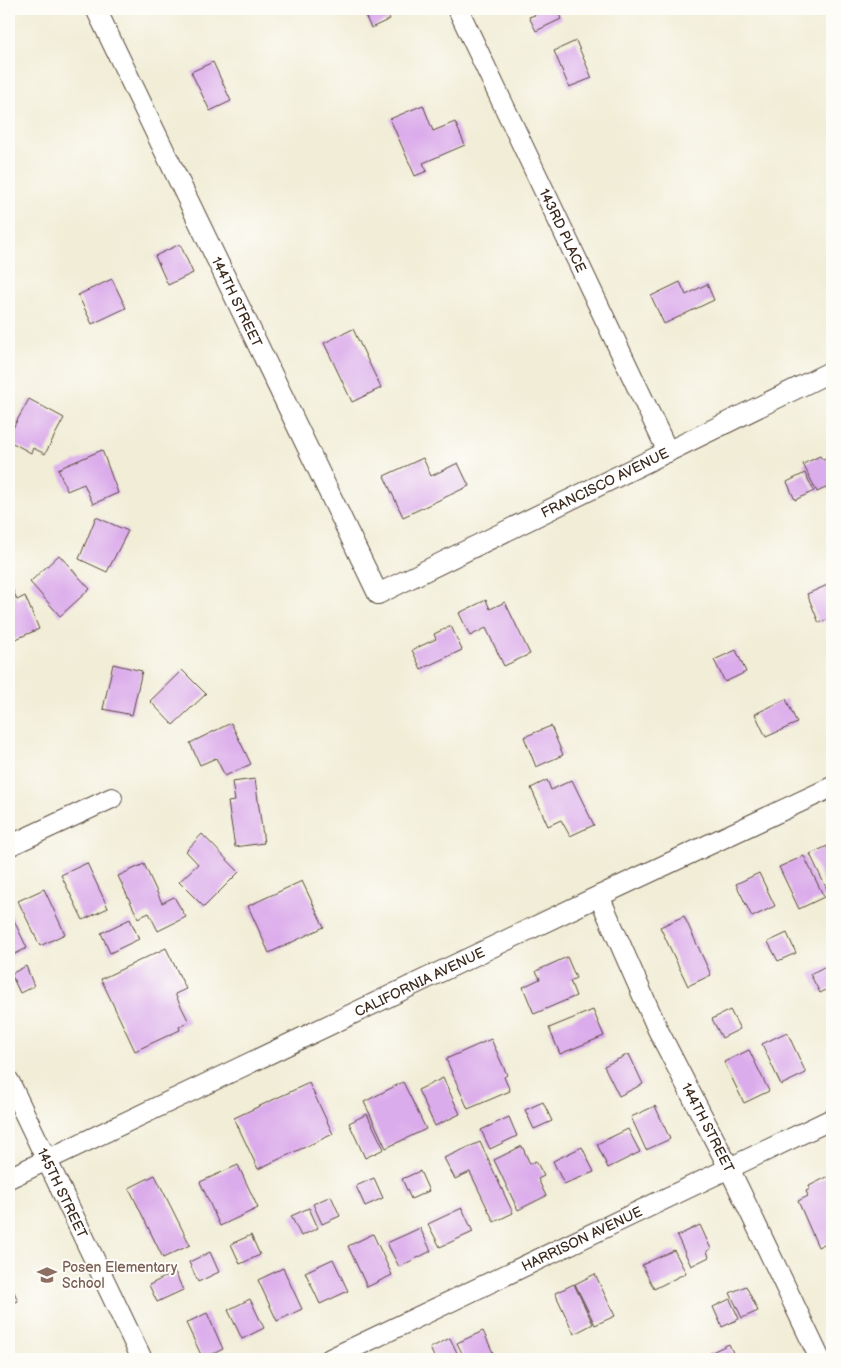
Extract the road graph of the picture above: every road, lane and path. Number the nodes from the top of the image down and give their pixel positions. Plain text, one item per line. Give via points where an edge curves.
1 (96, 9) edge
2 (458, 9) edge
3 (832, 371) edge
4 (668, 452) junction
5 (378, 594) joint
6 (832, 788) edge
7 (112, 798) dead end
8 (9, 846) edge
9 (599, 896) junction
10 (9, 1081) edge
11 (832, 1119) edge
12 (46, 1160) junction
13 (729, 1168) junction
14 (9, 1178) edge
15 (142, 1359) edge
16 (330, 1359) edge
17 (820, 1359) edge

1 - 5 street, 144TH STREET
2 - 4 street, 143RD PLACE
3 - 4 street, FRANCISCO AVENUE
4 - 5 street, FRANCISCO AVENUE
6 - 9 street, CALIFORNIA AVENUE
7 - 8 street
9 - 12 street, CALIFORNIA AVENUE
9 - 13 street, 144TH STREET via 658,1030
10 - 12 street, 145TH STREET
11 - 13 street, HARRISON AVENUE
12 - 14 street, CALIFORNIA AVENUE
12 - 15 street, 145TH STREET
13 - 16 street, HARRISON AVENUE
13 - 17 street, 144TH STREET

